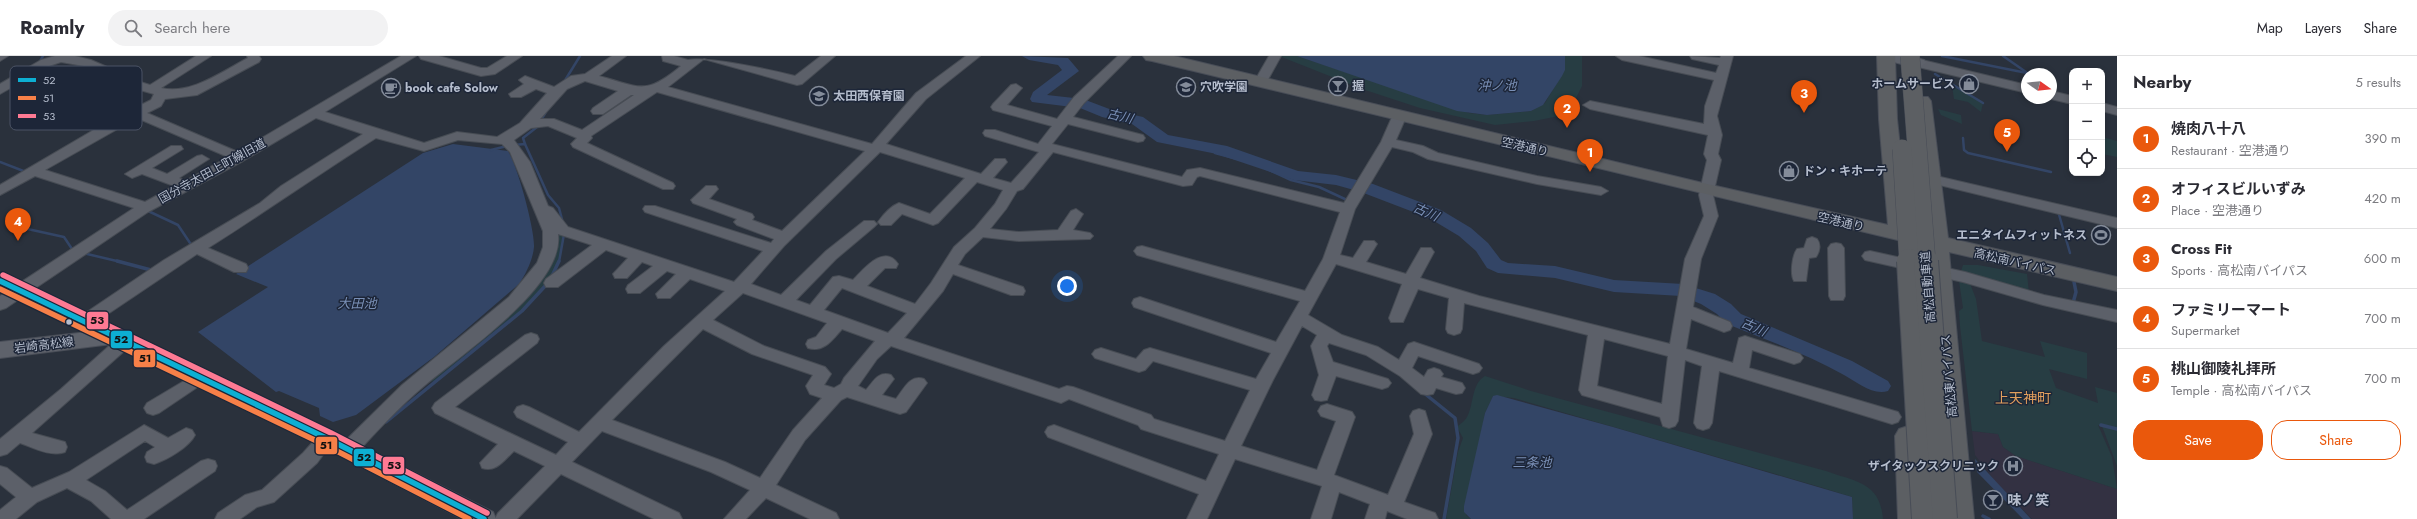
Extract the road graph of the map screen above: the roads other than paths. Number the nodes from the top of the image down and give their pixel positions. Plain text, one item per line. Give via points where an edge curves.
1 (205, 56) edge
2 (253, 56) edge
3 (388, 56) edge
4 (425, 56) edge
5 (516, 56) edge
6 (602, 56) edge
7 (668, 56) edge
8 (701, 56) edge
9 (706, 56) edge
10 (829, 56) edge
11 (974, 56) edge
12 (1126, 56) edge
13 (1152, 56) edge
14 (1181, 56) edge
15 (1275, 56) edge
16 (1622, 56) edge
17 (1696, 56) edge
18 (1886, 56) edge
19 (1896, 56) edge
20 (66, 57) edge
21 (406, 58) edge
22 (618, 58) edge
23 (1915, 58) edge
24 (1726, 60) edge
25 (690, 65) junction
26 (40, 66) edge
27 (94, 66) edge
28 (589, 77) junction
29 (1721, 78) junction
30 (1262, 79) junction
31 (10, 84) edge
32 (142, 87) edge
33 (2021, 87) edge
34 (1016, 88) dead end
35 (630, 89) junction
36 (0, 90) edge
37 (652, 90) junction
38 (157, 92) junction
39 (556, 92) junction
40 (516, 94) dead end
41 (2057, 96) edge
42 (2069, 99) edge
43 (1590, 104) dead end
44 (2105, 108) edge
45 (598, 111) dead end
46 (2117, 111) edge
47 (142, 112) edge
48 (315, 113) junction
49 (142, 115) edge
50 (1399, 117) junction
51 (1062, 121) junction
52 (535, 123) junction
53 (104, 130) edge
54 (1712, 130) junction
55 (374, 134) junction
56 (583, 134) junction
57 (990, 134) dead end
58 (1138, 138) dead end
59 (1388, 142) junction
60 (510, 143) junction
61 (876, 148) junction
62 (176, 149) dead end
63 (1047, 149) junction
64 (1899, 151) dead end
65 (1919, 156) dead end
66 (238, 158) junction
67 (202, 160) dead end
68 (1000, 162) dead end
69 (31, 172) junction
70 (979, 178) junction
71 (168, 179) junction
72 (1932, 179) junction
73 (186, 186) junction
74 (668, 186) dead end
75 (1708, 186) junction
76 (1011, 188) junction
77 (711, 189) dead end
78 (0, 190) edge
79 (1600, 191) dead end
80 (1896, 204) junction
81 (143, 208) junction
82 (543, 208) junction
83 (1345, 208) junction
84 (650, 209) dead end
85 (1076, 214) dead end
86 (1867, 219) junction
87 (886, 222) dead end
88 (869, 224) dead end
89 (2117, 224) edge
90 (1899, 230) junction
91 (980, 232) junction
92 (1064, 234) junction
93 (1085, 236) dead end
94 (1812, 242) dead end
95 (779, 243) junction
96 (1369, 244) dead end
97 (1937, 244) junction
98 (603, 245) junction
99 (196, 248) junction
100 (1836, 248) dead end
101 (1142, 250) dead end
102 (1426, 252) dead end
103 (640, 255) junction
104 (1870, 256) dead end
105 (1331, 257) junction
106 (1902, 263) junction
107 (665, 264) junction
108 (890, 264) dead end
109 (1357, 265) junction
110 (240, 268) dead end
111 (948, 268) junction
112 (687, 272) junction
113 (2117, 272) edge
114 (621, 274) dead end
115 (1800, 277) dead end
116 (1410, 282) junction
117 (552, 283) dead end
118 (2117, 284) edge
119 (9, 286) edge
120 (856, 287) junction
121 (739, 288) junction
122 (634, 289) dead end
123 (1017, 291) dead end
124 (664, 294) dead end
125 (1457, 296) junction
126 (1837, 296) dead end
127 (1307, 297) junction
128 (1686, 297) junction
129 (785, 301) junction
130 (1140, 303) dead end
131 (0, 304) edge
132 (918, 311) junction
133 (814, 312) junction
134 (2117, 316) edge
135 (1299, 317) junction
136 (1397, 318) dead end
137 (700, 321) junction
138 (84, 322) junction
139 (838, 322) junction
140 (1724, 326) dead end
141 (1454, 329) dead end
142 (1597, 331) junction
143 (1326, 335) junction
144 (118, 339) junction
145 (531, 339) dead end
146 (887, 339) junction
147 (1911, 342) dead end
148 (814, 344) dead end
149 (1936, 349) dead end
150 (0, 350) edge
151 (1281, 350) junction
152 (1677, 352) junction
153 (1101, 354) dead end
154 (1794, 358) dead end
155 (1711, 363) junction
156 (1327, 367) junction
157 (1474, 368) dead end
158 (1402, 370) junction
159 (1740, 372) junction
160 (199, 378) junction
161 (885, 379) dead end
162 (918, 383) dead end
163 (1372, 385) dead end
164 (1261, 387) junction
165 (1456, 388) dead end
166 (842, 391) junction
167 (869, 398) junction
168 (153, 408) dead end
169 (523, 412) dead end
170 (1419, 416) dead end
171 (1892, 417) dead end
172 (600, 423) junction
173 (1703, 423) dead end
174 (1054, 432) dead end
175 (20, 435) junction
176 (186, 435) dead end
177 (326, 439) junction
178 (582, 441) junction
179 (512, 442) junction
180 (58, 447) dead end
181 (0, 449) edge
182 (348, 450) junction
183 (1231, 452) junction
184 (489, 463) dead end
185 (559, 464) junction
186 (208, 466) dead end
187 (0, 473) edge
188 (71, 480) junction
189 (1328, 481) junction
190 (763, 489) junction
191 (1211, 491) junction
192 (30, 496) junction
193 (1387, 503) junction
194 (1200, 518) edge
195 (2, 519) edge
196 (124, 519) edge
197 (129, 519) edge
198 (225, 519) edge
199 (484, 519) edge
200 (505, 519) edge
201 (672, 519) edge
202 (734, 519) edge
203 (829, 519) edge
204 (1321, 519) edge
205 (1375, 519) edge
206 (1428, 519) edge
207 (1911, 519) edge
208 (1921, 519) edge
209 (1924, 519) edge
210 (1945, 519) edge
211 (1948, 519) edge
212 (1961, 519) edge

1 - 38 street via 156,85
2 - 38 street via 255,59 192,92
3 - 21 street
4 - 5 street via 481,72 490,71
6 - 22 street
7 - 25 street via 667,58
8 - 25 street
9 - 10 street via 797,81
11 - 61 street via 921,96
12 - 51 street via 1077,102
13 - 30 highway, 空港通り
14 - 30 highway, 空港通り
15 - 30 street
16 - 29 street
17 - 24 street
18 - 23 main road
18 - 64 highway via 1895,71
18 - 80 highway via 1888,119
19 - 209 highway, 高松自動車道, bridge
20 - 26 street
20 - 27 street
21 - 48 street, 国分寺太田上町線旧道
22 - 28 street
23 - 33 street
23 - 65 highway via 1912,75
23 - 72 highway
23 - 210 highway, 高松自動車道, bridge
24 - 29 street
25 - 37 street
28 - 35 street
28 - 39 street via 575,79
29 - 54 street via 1711,112
30 - 50 highway, 空港通り
30 - 75 highway, 空港通り
31 - 36 street
32 - 38 street
34 - 51 street via 998,107
35 - 37 street
35 - 45 street
37 - 56 street
37 - 61 street via 755,114
38 - 47 street via 156,104
39 - 40 street via 530,82
39 - 52 street
41 - 42 street
43 - 54 street
44 - 46 street
48 - 55 street
48 - 66 street, 国分寺太田上町線旧道
49 - 66 street via 231,152
50 - 59 street
50 - 75 highway, 空港通り
51 - 58 street
51 - 63 street via 1044,144
52 - 56 street via 549,122
52 - 60 street
53 - 69 street
54 - 75 street via 1715,135 1712,154 1714,160
55 - 60 street via 424,147 457,136
55 - 99 street
56 - 74 street via 585,138 578,144
57 - 63 street
59 - 79 street via 1418,149 1433,156 1537,180
59 - 83 street
60 - 82 street via 518,151 536,198
61 - 70 street
61 - 95 street
62 - 71 street via 136,172
63 - 76 street via 1018,186
63 - 83 street via 1054,148 1183,182 1187,182 1192,173 1200,172
66 - 73 street, 国分寺太田上町線旧道
67 - 71 street
68 - 70 street
69 - 78 street
69 - 81 street
70 - 76 street
70 - 87 street via 933,220 899,208
71 - 73 street
72 - 89 street
72 - 97 highway
73 - 81 street, 国分寺太田上町線旧道
75 - 86 highway, 空港通り
75 - 90 highway, 空港通り
75 - 128 street via 1711,216 1693,259
76 - 91 street via 1001,206
77 - 95 street via 698,200 747,217 742,222
80 - 86 highway via 1881,216
80 - 90 highway
81 - 119 street, 国分寺太田上町線旧道
82 - 98 street via 550,211 564,230
82 - 182 street via 551,232 551,248 545,266 532,285 402,396
83 - 105 street
84 - 95 street
85 - 92 street
86 - 90 highway, 空港通り
88 - 129 street via 831,255
90 - 97 highway, 高松南バイパス
90 - 106 highway
91 - 92 street via 1027,238
91 - 111 street via 959,251
92 - 93 street
94 - 115 street via 1811,253 1802,253
95 - 121 street
96 - 109 street
97 - 106 street
97 - 113 highway, 高松南バイパス via 1972,241
97 - 118 highway, 高松南バイパス via 1947,252 2040,267
97 - 134 street via 2043,300
97 - 212 highway, 高松東バイパス
98 - 103 street
98 - 117 street
99 - 110 street
99 - 138 street
100 - 126 street
101 - 127 street
102 - 116 street
103 - 107 street
103 - 114 street
104 - 106 street
105 - 109 street
105 - 127 street
106 - 207 highway
107 - 112 street
107 - 122 street
108 - 120 street via 882,261
109 - 116 street
111 - 123 street
111 - 132 street
112 - 121 street
112 - 124 street
116 - 125 street
116 - 136 street via 1411,287
119 - 131 street, 国分寺太田上町線旧道
119 - 138 main road
120 - 132 street
120 - 133 street via 840,281
121 - 129 street
121 - 137 street
125 - 141 street
125 - 142 street
127 - 135 street
128 - 140 street
128 - 152 street
129 - 133 street
130 - 151 street
132 - 146 street via 896,336
133 - 139 street
135 - 143 street
135 - 151 street
137 - 166 street via 758,350 819,371 822,374 815,386 816,389
137 - 172 street
138 - 144 main road
139 - 146 street
139 - 148 street via 822,341
142 - 152 street
142 - 152 street via 1588,390 1669,417
143 - 156 street via 1319,346
143 - 158 street via 1372,351
144 - 150 main road, 岩崎高松線
144 - 160 main road
144 - 175 street
145 - 179 street via 441,408
146 - 166 street
146 - 183 street via 1063,394
147 - 208 highway
149 - 211 highway
151 - 164 street
152 - 155 street
153 - 164 street via 1139,366 1150,354
154 - 159 street via 1745,342
155 - 159 street
155 - 173 street
156 - 163 street
156 - 189 street via 1324,403 1346,417
157 - 158 street via 1414,348
158 - 165 street via 1427,390 1433,377
159 - 171 street
160 - 168 street
160 - 177 main road
161 - 167 street
162 - 167 street via 900,407
164 - 183 street
166 - 167 street
166 - 190 street via 799,435
169 - 178 street
170 - 193 street via 1423,434
172 - 178 street
172 - 190 street via 718,467
174 - 191 street
175 - 180 street via 44,445
175 - 181 street
176 - 188 street via 161,452 144,432
177 - 182 main road
177 - 198 street via 267,497 252,500
178 - 185 street
179 - 184 street
179 - 185 street
182 - 199 main road
183 - 189 street via 1246,454
183 - 191 street
185 - 200 street
185 - 201 street
186 - 197 street
187 - 192 street
188 - 192 street via 61,481
188 - 196 street via 85,491 98,496
189 - 193 street
189 - 204 street
190 - 202 street
190 - 203 street
191 - 194 street
192 - 195 street
193 - 205 street
193 - 206 street

